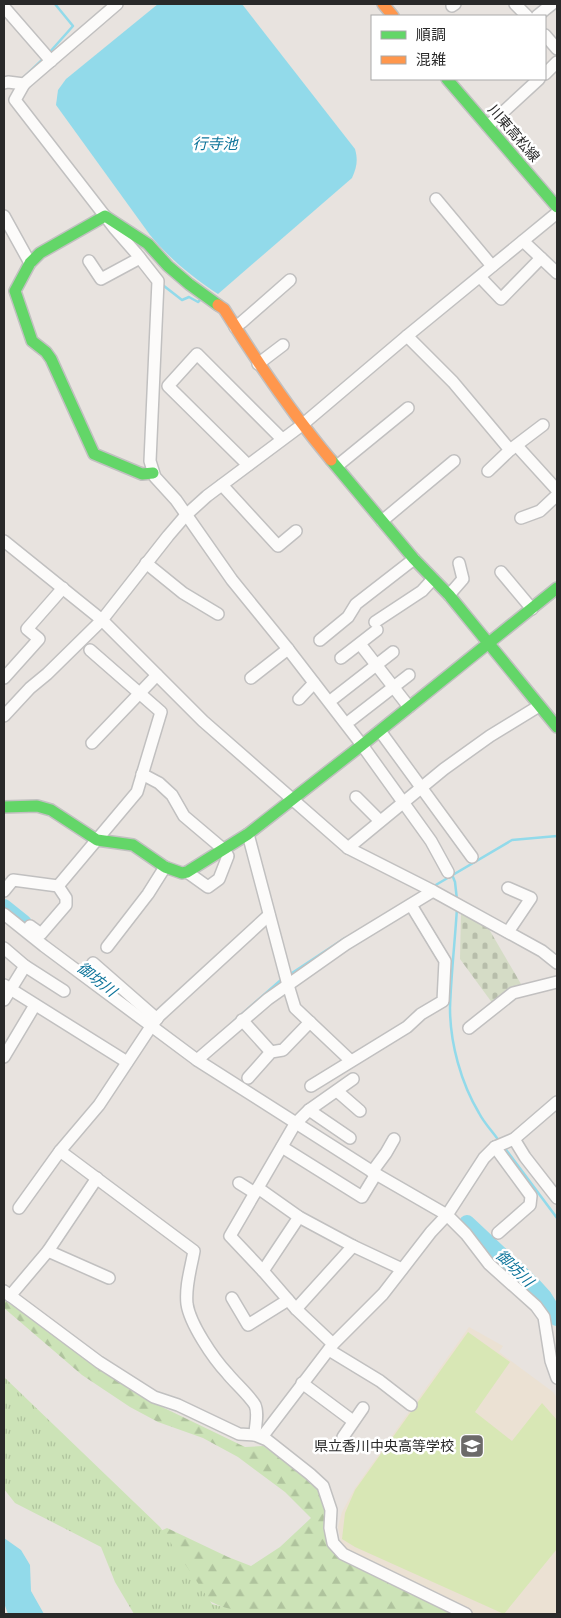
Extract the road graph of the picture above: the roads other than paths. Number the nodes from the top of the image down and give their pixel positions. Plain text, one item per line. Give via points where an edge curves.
1 (117, 4) edge
2 (383, 4) edge
3 (516, 4) edge
4 (552, 4) edge
5 (4, 8) edge
6 (392, 15) edge
7 (526, 15) edge
8 (538, 15) edge
9 (546, 36) edge
10 (557, 49) edge
11 (48, 58) junction
12 (557, 62) edge
13 (546, 73) edge
14 (448, 80) edge
15 (538, 80) edge
16 (12, 82) edge
17 (488, 126) junction
18 (436, 199) dead end
19 (557, 207) edge
20 (557, 213) edge
21 (4, 216) edge
22 (105, 216) junction
23 (523, 241) junction
24 (140, 258) junction
25 (541, 258) junction
26 (89, 261) dead end
27 (30, 263) junction
28 (492, 266) junction
29 (557, 273) edge
30 (480, 277) junction
31 (290, 280) dead end
32 (235, 327) junction
33 (406, 336) junction
34 (283, 345) dead end
35 (258, 364) junction
36 (408, 408) dead end
37 (302, 425) junction
38 (543, 425) dead end
39 (282, 439) junction
40 (514, 448) junction
41 (454, 461) dead end
42 (248, 465) junction
43 (336, 466) junction
44 (488, 471) dead end
45 (154, 473) junction
46 (222, 485) junction
47 (557, 490) edge
48 (557, 495) edge
49 (186, 515) junction
50 (522, 518) dead end
51 (382, 521) junction
52 (296, 531) dead end
53 (4, 541) edge
54 (414, 560) junction
55 (146, 563) junction
56 (459, 563) dead end
57 (501, 572) dead end
58 (433, 579) junction
59 (63, 588) junction
60 (557, 588) edge
61 (449, 595) junction
62 (532, 608) junction
63 (218, 614) dead end
64 (102, 620) junction
65 (320, 640) dead end
66 (360, 644) junction
67 (488, 644) junction
68 (288, 649) junction
69 (90, 650) dead end
70 (393, 652) dead end
71 (341, 658) dead end
72 (376, 665) junction
73 (156, 675) junction
74 (409, 675) dead end
75 (4, 678) edge
76 (251, 678) dead end
77 (314, 683) junction
78 (394, 687) junction
79 (139, 692) junction
80 (334, 698) dead end
81 (299, 700) dead end
82 (539, 706) junction
83 (409, 707) junction
84 (4, 716) edge
85 (351, 720) dead end
86 (557, 727) edge
87 (380, 731) junction
88 (92, 743) dead end
89 (362, 745) junction
90 (142, 774) junction
91 (421, 787) junction
92 (356, 797) dead end
93 (291, 799) junction
94 (403, 802) junction
95 (4, 807) edge
96 (380, 821) junction
97 (248, 834) junction
98 (97, 840) junction
99 (348, 848) junction
100 (223, 849) junction
101 (472, 857) dead end
102 (164, 867) junction
103 (188, 872) junction
104 (448, 872) dead end
105 (58, 886) junction
106 (508, 888) dead end
107 (4, 891) edge
108 (433, 891) junction
109 (4, 904) edge
110 (411, 904) junction
111 (4, 914) edge
112 (269, 914) junction
113 (508, 932) junction
114 (107, 946) dead end
115 (4, 948) edge
116 (557, 962) edge
117 (93, 963) dead end
118 (25, 966) junction
119 (557, 982) edge
120 (288, 985) junction
121 (7, 987) edge
122 (64, 990) dead end
123 (4, 1000) edge
124 (35, 1005) junction
125 (242, 1020) junction
126 (154, 1022) junction
127 (310, 1022) junction
128 (469, 1028) dead end
129 (272, 1052) junction
130 (4, 1057) edge
131 (197, 1060) junction
132 (350, 1060) junction
133 (127, 1062) junction
134 (248, 1078) dead end
135 (354, 1079) dead end
136 (311, 1086) dead end
137 (337, 1091) junction
138 (557, 1102) edge
139 (309, 1110) junction
140 (360, 1111) dead end
141 (295, 1124) junction
142 (350, 1138) dead end
143 (514, 1139) junction
144 (394, 1140) dead end
145 (282, 1147) junction
146 (495, 1147) junction
147 (60, 1151) junction
148 (374, 1173) junction
149 (97, 1178) junction
150 (239, 1183) dead end
151 (257, 1191) junction
152 (557, 1198) edge
153 (19, 1208) dead end
154 (446, 1215) junction
155 (299, 1217) junction
156 (498, 1233) dead end
157 (353, 1246) junction
158 (48, 1252) junction
159 (402, 1269) junction
160 (263, 1271) junction
161 (109, 1278) dead end
162 (7, 1294) edge
163 (232, 1298) dead end
164 (292, 1304) junction
165 (331, 1347) junction
166 (557, 1378) edge
167 (302, 1383) junction
168 (410, 1404) dead end
169 (363, 1408) dead end
170 (354, 1421) junction
171 (259, 1436) junction
172 (342, 1437) dead end
173 (466, 1614) edge

1 - 11 street
2 - 6 street
3 - 7 street
4 - 8 street
5 - 11 street
9 - 10 street
11 - 16 street
12 - 13 street
14 - 17 street, 川東高松線
15 - 17 street
16 - 22 street via 15,100
17 - 19 street, 川東高松線
18 - 28 street
20 - 23 street
21 - 27 street
22 - 24 street
22 - 27 street via 40,253
22 - 32 street via 148,244 188,284 224,309
23 - 25 street
23 - 28 street
24 - 26 street via 101,279
24 - 45 street via 158,281 150,461
25 - 29 street
25 - 30 street via 501,299
27 - 45 street via 15,291 17,298 32,341 51,359 94,454 142,474
28 - 30 street
30 - 33 street
31 - 32 street
32 - 35 street
33 - 37 street
33 - 40 street
34 - 35 street
35 - 37 street
36 - 43 street
37 - 39 street
37 - 43 street
38 - 40 street
39 - 42 street
39 - 42 street via 197,354 168,386
40 - 44 street
40 - 47 street
41 - 51 street
42 - 46 street
43 - 51 street
45 - 49 street
46 - 49 street
46 - 52 street via 278,546
48 - 50 street via 540,511
49 - 55 street
49 - 68 street via 232,580
51 - 54 street
53 - 59 street
54 - 58 street
54 - 65 street via 356,604 348,617
55 - 63 street via 183,593
55 - 64 street
56 - 61 street via 463,579
57 - 62 street
58 - 61 street
58 - 66 street via 376,626
59 - 64 street
59 - 75 street via 27,629 39,639
60 - 62 street
61 - 67 street
62 - 67 street
64 - 73 street
64 - 84 street
66 - 71 street
66 - 72 street
67 - 82 street
67 - 83 street
68 - 76 street
68 - 77 street
69 - 79 street
70 - 72 street
72 - 78 street
72 - 80 street
73 - 79 street
73 - 93 street
74 - 78 street
77 - 81 street
77 - 89 street
78 - 83 street
78 - 85 street
79 - 88 street
79 - 90 street via 161,712
82 - 86 street
82 - 91 street via 490,736
83 - 87 street
87 - 89 street
87 - 91 street
89 - 93 street
89 - 94 street
90 - 98 street via 136,792
90 - 100 street via 172,795 184,816
91 - 94 street
91 - 101 street
92 - 96 street
93 - 97 street
93 - 99 street
94 - 96 street
94 - 104 street
95 - 98 street via 37,806 51,810
96 - 99 street
97 - 100 street
97 - 112 street
98 - 102 street via 133,845
98 - 105 street
99 - 108 street
100 - 103 street
100 - 103 street via 228,856 219,879 208,887
102 - 103 street via 182,874
102 - 114 street via 148,894
105 - 107 street via 13,880
105 - 109 street via 66,898 66,905 41,934
106 - 113 street via 531,898
108 - 110 street
108 - 113 street
110 - 120 street
110 - 132 street via 445,961 443,1001 421,1014 407,1028
111 - 126 street via 44,946
112 - 120 street
112 - 126 street
113 - 116 street
115 - 118 street
117 - 126 street
118 - 121 street
118 - 122 street
119 - 128 street via 513,994
120 - 125 street
120 - 127 street via 296,1008
121 - 123 street
121 - 124 street
124 - 130 street
124 - 133 street
125 - 129 street
125 - 131 street
126 - 131 street
126 - 133 street
127 - 129 street via 283,1050
127 - 132 street
129 - 134 street
131 - 141 street
132 - 136 street
133 - 147 street via 89,1119
135 - 137 street
137 - 139 street
137 - 140 street
138 - 143 street
139 - 141 street
139 - 142 street
141 - 145 street
141 - 148 street
143 - 146 street
143 - 152 street
144 - 148 street
145 - 148 street via 362,1197
145 - 151 street
146 - 154 street
146 - 156 street via 531,1196 530,1205
147 - 149 street
147 - 153 street
148 - 154 street
149 - 158 street
149 - 171 street via 194,1251 187,1286 188,1306 212,1357 254,1405 257,1415 255,1427
150 - 151 street
151 - 155 street
151 - 160 street via 230,1236
154 - 159 street
154 - 166 street via 466,1234 489,1264 544,1317
155 - 157 street
155 - 160 street
157 - 159 street
157 - 164 street
158 - 161 street
158 - 162 street
159 - 165 street via 383,1294
160 - 164 street
162 - 171 street via 99,1362 154,1397 239,1434
163 - 164 street via 248,1325
164 - 165 street
165 - 167 street
165 - 168 street
167 - 170 street
167 - 171 street
169 - 170 street
170 - 172 street
171 - 173 street via 323,1486 331,1510 333,1543 343,1554

